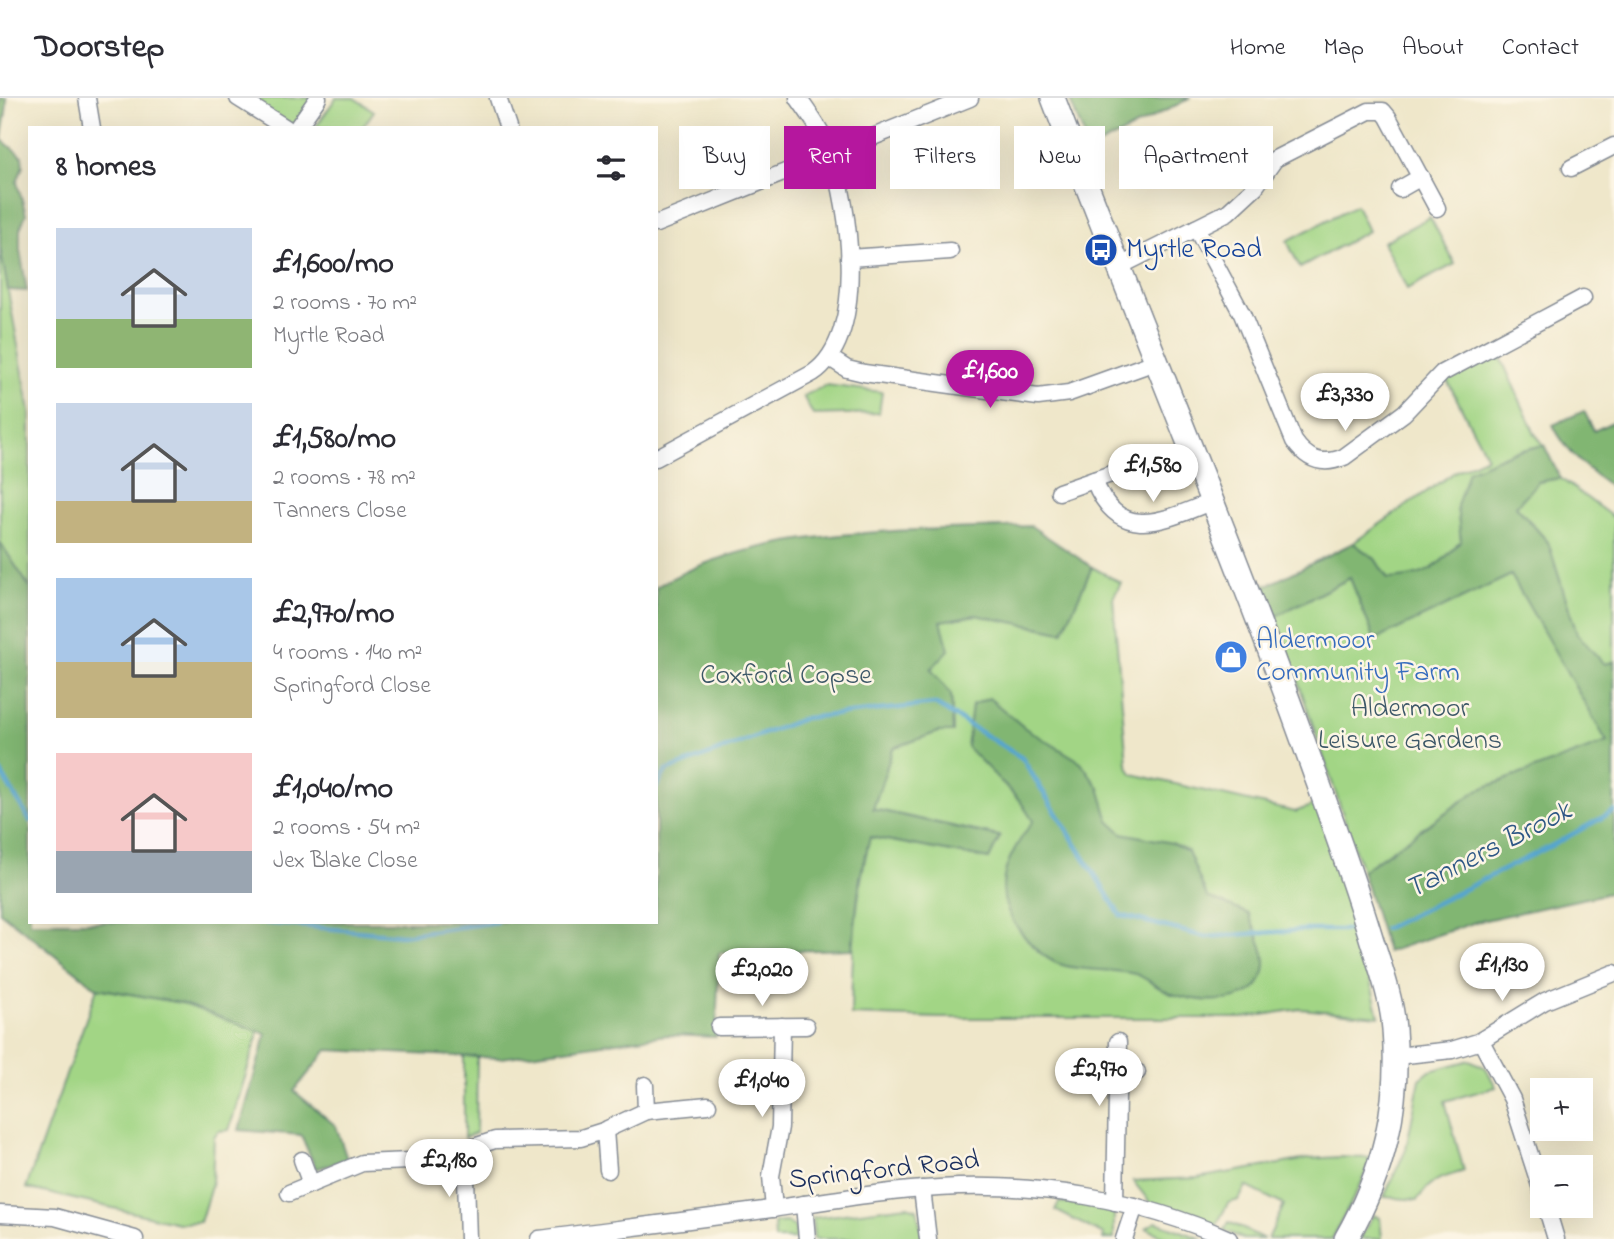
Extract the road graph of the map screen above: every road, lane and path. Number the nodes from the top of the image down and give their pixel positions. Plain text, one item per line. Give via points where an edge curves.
1 (87, 98) edge
2 (238, 98) edge
3 (318, 98) edge
4 (498, 98) edge
5 (797, 98) edge
6 (970, 98) edge
7 (1053, 98) edge
8 (92, 126) edge
9 (283, 126) edge
10 (298, 126) edge
11 (507, 126) edge
12 (814, 126) edge
13 (876, 135) edge
14 (1614, 146) edge
15 (1571, 168) dead end
16 (784, 172) edge
17 (1421, 177) junction
18 (840, 189) edge
19 (1399, 189) dead end
20 (1437, 208) dead end
21 (658, 223) edge
22 (1196, 228) junction
23 (950, 251) dead end
24 (849, 258) junction
25 (1118, 267) junction
26 (1583, 298) dead end
27 (830, 358) junction
28 (1155, 362) junction
29 (658, 457) edge
30 (1114, 473) dead end
31 (1094, 480) junction
32 (1059, 492) dead end
33 (1213, 501) junction
34 (1614, 973) edge
35 (782, 1026) junction
36 (806, 1026) dead end
37 (719, 1027) dead end
38 (1481, 1041) junction
39 (1118, 1042) dead end
40 (1396, 1056) junction
41 (1118, 1072) junction
42 (1137, 1072) dead end
43 (645, 1085) dead end
44 (708, 1105) dead end
45 (646, 1111) junction
46 (605, 1130) junction
47 (458, 1152) junction
48 (1530, 1155) edge
49 (302, 1160) dead end
50 (608, 1170) dead end
51 (311, 1184) junction
52 (922, 1189) junction
53 (289, 1193) dead end
54 (1115, 1202) junction
55 (804, 1204) junction
56 (1135, 1206) junction
57 (775, 1209) junction
58 (0, 1214) edge
59 (1550, 1218) edge
60 (616, 1234) edge
61 (135, 1239) edge
62 (468, 1239) edge
63 (540, 1239) edge
64 (807, 1239) edge
65 (928, 1239) edge
66 (1124, 1239) edge
67 (1229, 1239) edge
68 (1346, 1239) edge
69 (1556, 1239) edge

1 - 8 street
2 - 9 street
3 - 10 street
4 - 11 street
5 - 12 street
6 - 13 street
7 - 25 street
14 - 15 street
16 - 21 street
17 - 19 street
17 - 20 street
17 - 22 street via 1388,117 1382,111 1369,111 1275,159 1238,205
18 - 24 street
22 - 25 street
22 - 26 street via 1242,314 1294,441 1302,454 1318,461 1344,457 1404,413 1442,373
23 - 24 street
24 - 27 street via 845,314
25 - 28 street
27 - 28 street via 864,373 1038,397 1069,393
27 - 29 street via 813,373
28 - 33 street
30 - 31 street
31 - 32 street
31 - 33 street via 1106,504 1133,522 1148,525
33 - 40 street via 1357,892 1383,976
34 - 38 street via 1551,997
35 - 36 street
35 - 37 street
35 - 57 street via 780,1127 771,1175
38 - 40 street via 1452,1050
38 - 48 street via 1512,1099
39 - 41 street
40 - 68 street via 1389,1139
41 - 42 street
41 - 54 street
43 - 45 street
44 - 45 street
45 - 46 street
46 - 47 street via 572,1139 495,1140
46 - 50 street
47 - 51 street via 421,1161 362,1163
47 - 62 street via 466,1178
49 - 51 street
51 - 53 street
52 - 54 street, Springford Road via 1018,1188
52 - 55 street, Springford Road
52 - 65 street
54 - 56 street, Springford Road
55 - 57 street, Springford Road
55 - 64 street
56 - 66 street
56 - 67 street, Springford Road
57 - 60 street, Springford Road
58 - 61 street via 55,1217
59 - 69 street
60 - 63 street, Springford Road

